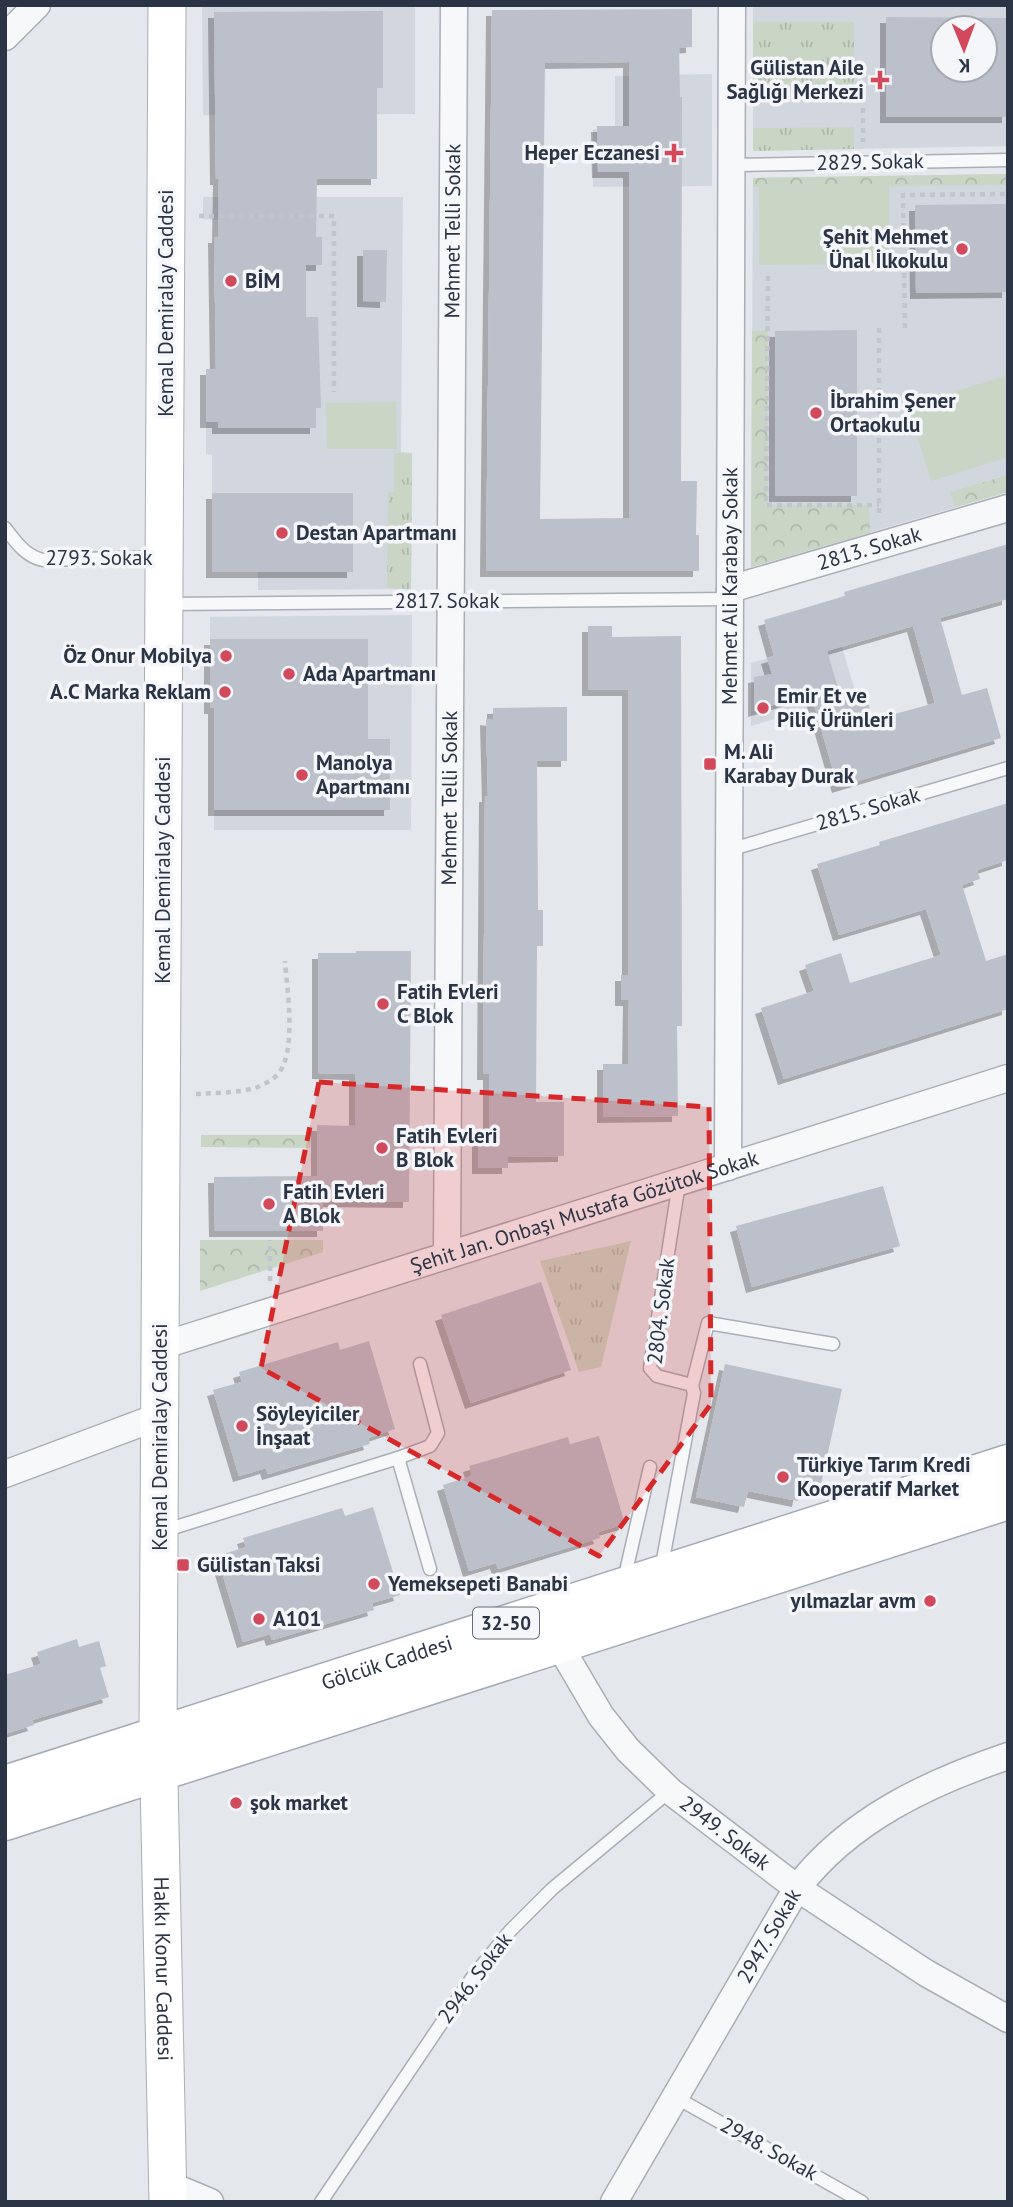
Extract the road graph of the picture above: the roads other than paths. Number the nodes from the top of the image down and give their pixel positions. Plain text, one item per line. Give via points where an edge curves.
1 (37, 5) edge
2 (167, 5) edge
3 (454, 5) edge
4 (732, 5) edge
5 (5, 37) edge
6 (1008, 160) edge
7 (732, 165) junction
8 (1008, 508) edge
9 (5, 528) edge
10 (164, 557) junction
11 (730, 594) junction
12 (449, 601) junction
13 (164, 604) junction
14 (1008, 768) edge
15 (729, 850) junction
16 (1008, 1078) edge
17 (728, 1167) junction
18 (679, 1182) junction
19 (447, 1255) junction
20 (833, 1343) dead end
21 (160, 1346) junction
22 (420, 1364) dead end
23 (692, 1386) junction
24 (160, 1416) junction
25 (398, 1458) junction
26 (1008, 1464) edge
27 (650, 1467) dead end
28 (5, 1474) edge
29 (1008, 1500) edge
30 (160, 1532) junction
31 (430, 1569) dead end
32 (659, 1575) junction
33 (622, 1587) junction
34 (558, 1643) junction
35 (159, 1752) junction
36 (1008, 1756) edge
37 (5, 1785) edge
38 (670, 1791) junction
39 (5, 1821) edge
40 (797, 1888) junction
41 (1008, 2019) edge
42 (675, 2097) junction
43 (168, 2193) edge
44 (210, 2202) edge
45 (321, 2202) edge
46 (614, 2202) edge
47 (863, 2202) edge

1 - 5 street
2 - 10 street, Kemal Demiralay Caddesi
3 - 12 street, Mehmet Telli Sokak
4 - 7 street, Mehmet Ali Karabay Sokak
6 - 7 lane, 2829. Sokak
7 - 11 street, Mehmet Ali Karabay Sokak
8 - 11 street, 2813. Sokak
9 - 10 lane, 2793. Sokak via 26,552 43,560
10 - 13 street, Kemal Demiralay Caddesi
11 - 12 lane, 2817. Sokak
11 - 15 street, Mehmet Ali Karabay Sokak
12 - 13 lane, 2817. Sokak
12 - 19 street, Mehmet Telli Sokak
13 - 21 street, Kemal Demiralay Caddesi
14 - 15 lane, 2815. Sokak
15 - 17 street, Mehmet Ali Karabay Sokak
16 - 17 street, Şehit Jan. Onbaşı Mustafa Gözütok Sokak
17 - 18 street, Şehit Jan. Onbaşı Mustafa Gözütok Sokak
18 - 19 street, Şehit Jan. Onbaşı Mustafa Gözütok Sokak
18 - 23 lane, 2804. Sokak via 650,1368 657,1376
19 - 21 street, Şehit Jan. Onbaşı Mustafa Gözütok Sokak
20 - 23 lane via 708,1322
21 - 24 street, Kemal Demiralay Caddesi
22 - 25 lane via 438,1433 430,1446
23 - 32 lane via 694,1398
24 - 28 street
24 - 30 street, Kemal Demiralay Caddesi
25 - 30 lane
25 - 31 lane
26 - 32 main road, Gölcük Caddesi / 32-50
27 - 33 lane
29 - 34 main road, Gölcük Caddesi / 32-50
30 - 35 street, Kemal Demiralay Caddesi
32 - 33 main road, Gölcük Caddesi / 32-50
33 - 35 main road, Gölcük Caddesi / 32-50
34 - 35 main road, Gölcük Caddesi / 32-50
34 - 38 street, 2949. Sokak via 601,1716
35 - 37 main road, Gölcük Caddesi / 32-50
35 - 39 main road, Gölcük Caddesi / 32-50
35 - 43 street, Hakkı Konur Caddesi
36 - 40 street, 2947. Sokak via 919,1791 869,1820 834,1846
38 - 40 street, 2949. Sokak
38 - 45 lane, 2946. Sokak via 552,1889 510,1931 474,1975
40 - 41 street, 2949. Sokak via 926,1973
40 - 42 street, 2947. Sokak
42 - 46 street, 2947. Sokak
42 - 47 lane, 2948. Sokak
43 - 44 street

